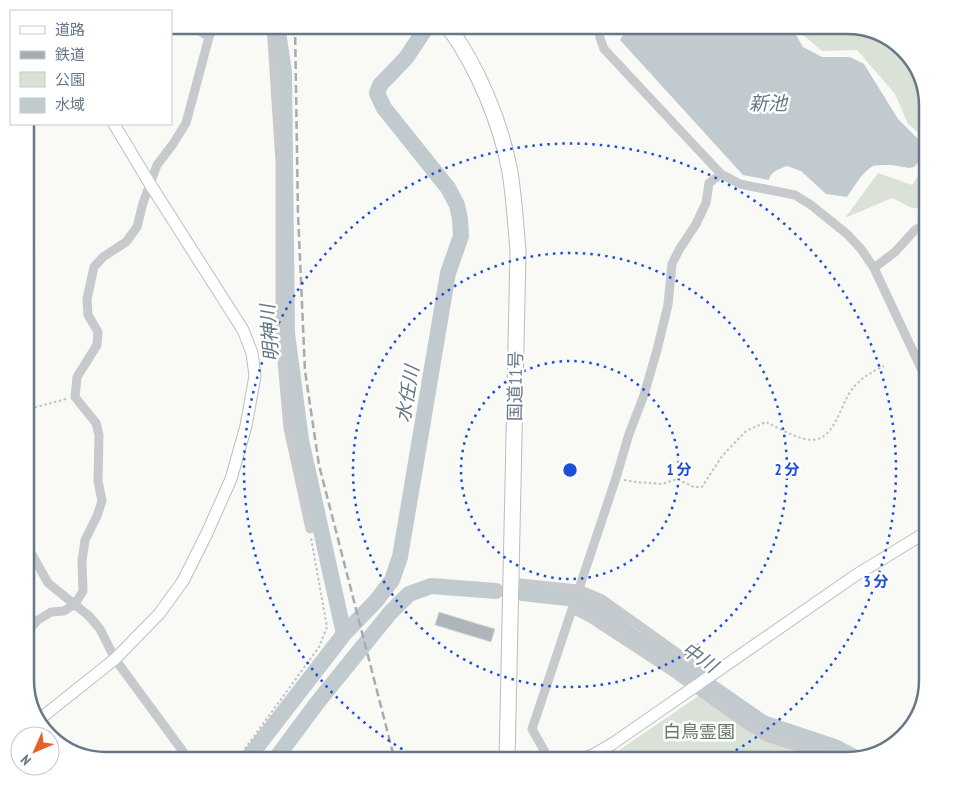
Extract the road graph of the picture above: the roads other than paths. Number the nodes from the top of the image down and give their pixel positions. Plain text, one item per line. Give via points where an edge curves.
1 (204, 34) edge
2 (210, 34) edge
3 (272, 34) edge
4 (452, 34) edge
5 (599, 34) edge
6 (209, 37) junction
7 (115, 125) edge
8 (721, 174) junction
9 (150, 184) junction
10 (919, 228) edge
11 (874, 268) junction
12 (919, 364) edge
13 (310, 529) road end
14 (919, 536) edge
15 (34, 558) edge
16 (511, 582) junction
17 (577, 591) junction
18 (75, 604) junction
19 (572, 609) junction
20 (34, 624) edge
21 (114, 658) junction
22 (710, 676) junction
23 (694, 688) junction
24 (44, 716) edge
25 (183, 752) edge
26 (507, 752) edge
27 (545, 752) edge
28 (597, 752) edge
29 (814, 752) edge

1 - 6 street
2 - 6 street
3 - 13 street via 280,162 280,340 288,428
4 - 16 highway, 国道11号 via 477,75 493,112 510,170 516,216
5 - 8 street via 604,49
6 - 9 street via 186,123 157,165
7 - 9 street
8 - 11 street via 740,184 795,195 847,234
8 - 17 street via 709,183 706,203 672,264 668,305 644,395
9 - 18 street via 137,227 126,242 94,267 87,299 88,315 98,332 97,344 77,377 75,397 96,423 102,501 85,540 83,591
9 - 21 street via 243,330 252,353 255,376 246,426 230,479 183,581 159,614
10 - 11 street
11 - 12 street
14 - 22 street via 856,575
15 - 18 street via 48,583
16 - 17 street
16 - 26 highway, 国道11号
17 - 19 street
17 - 22 street via 602,599
18 - 20 street via 51,612
18 - 21 street via 100,629
19 - 23 street
19 - 27 street via 532,729
21 - 24 street
21 - 25 street
22 - 23 street
23 - 28 street
23 - 29 street via 766,737

